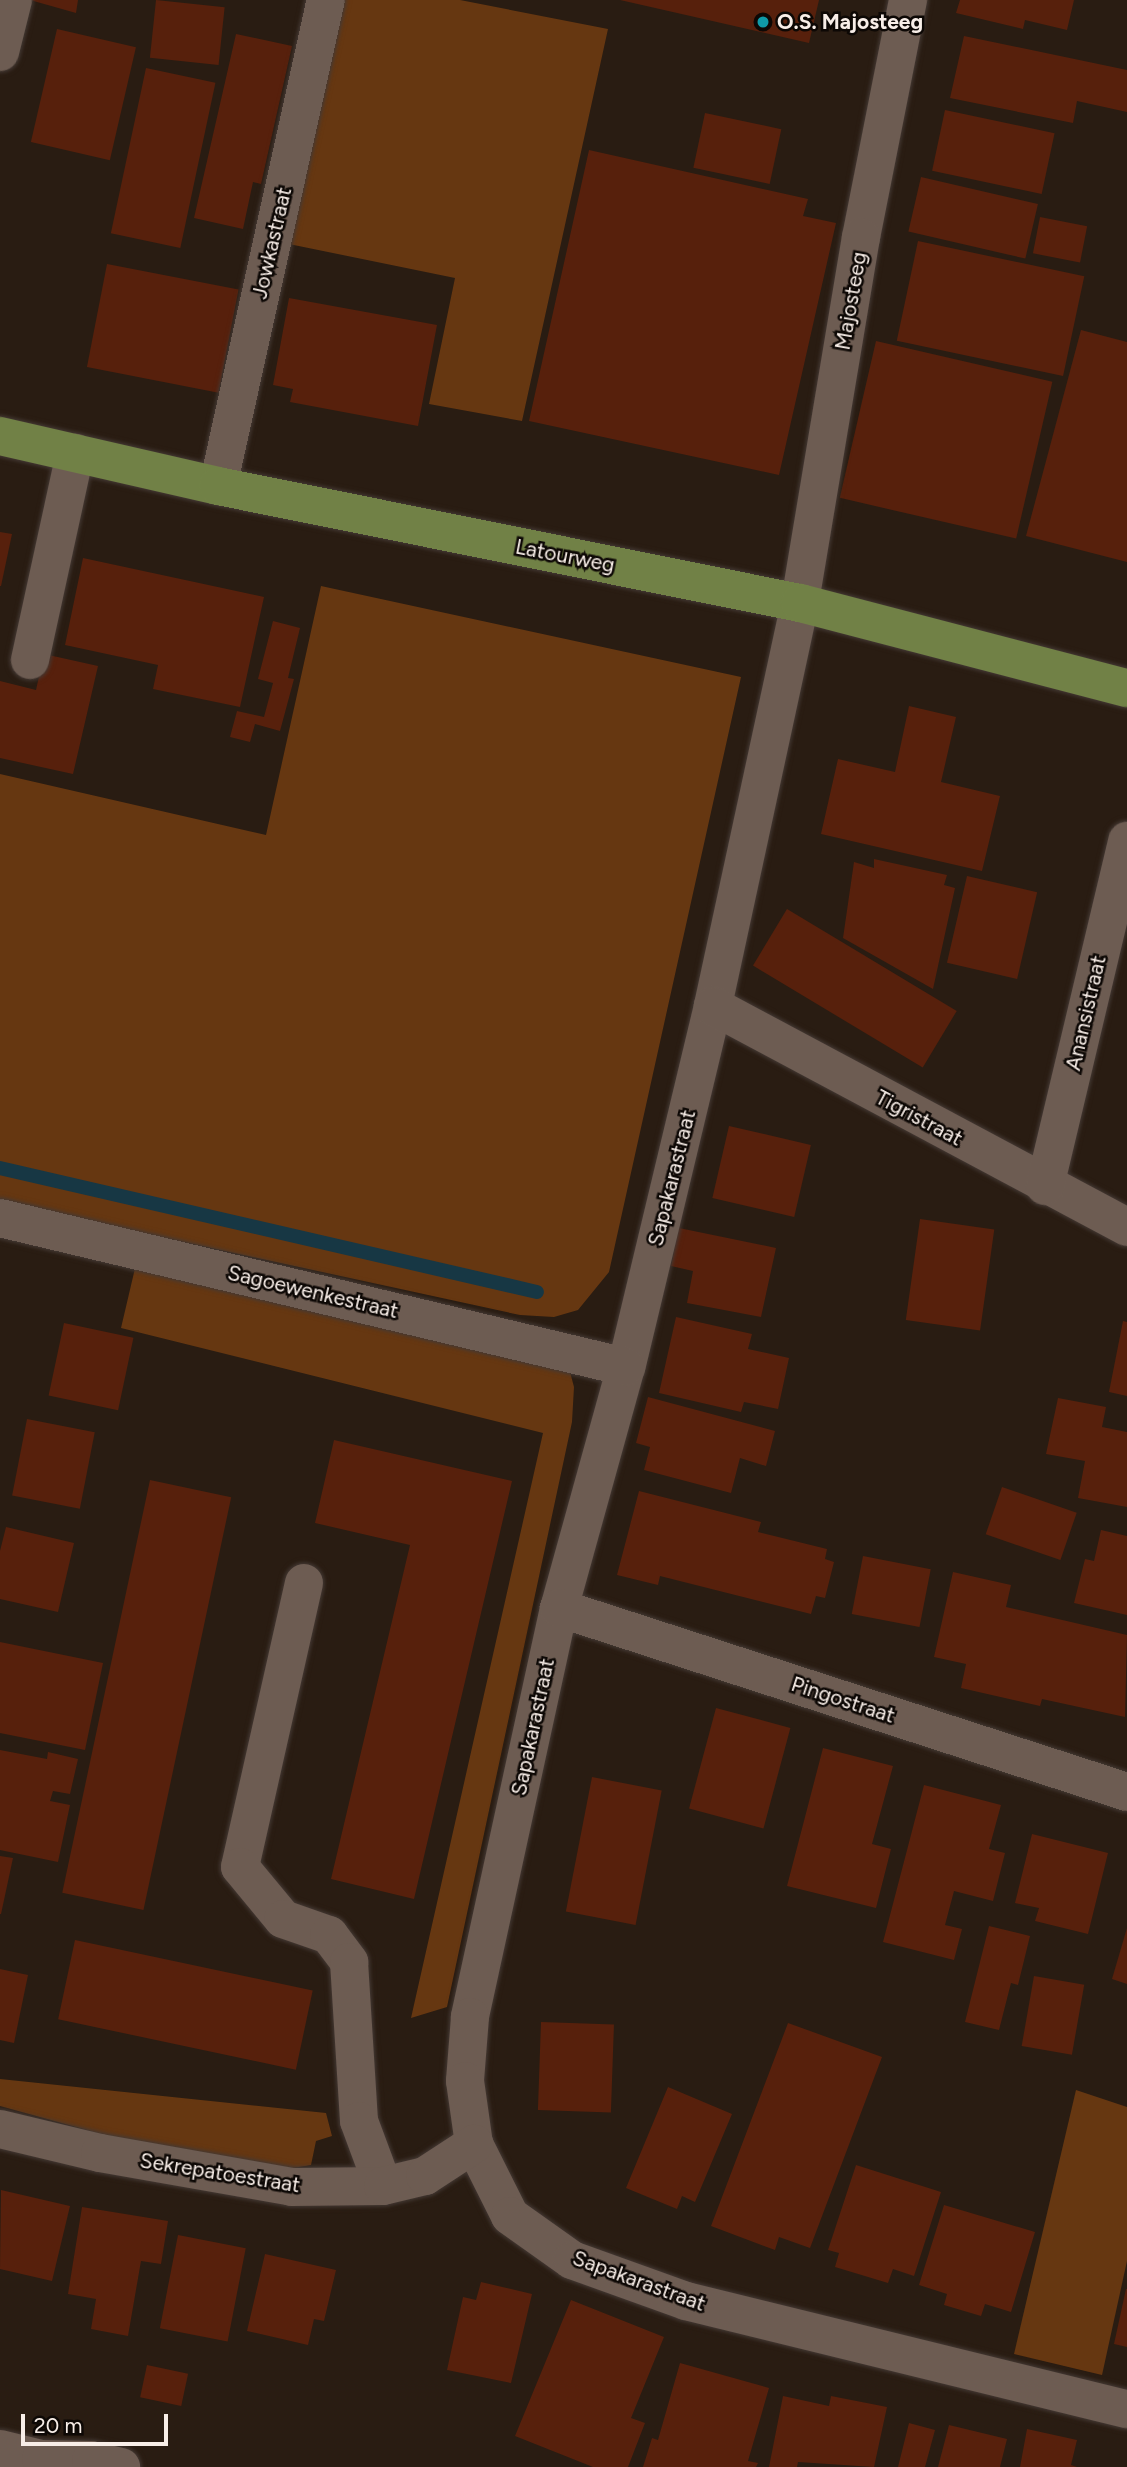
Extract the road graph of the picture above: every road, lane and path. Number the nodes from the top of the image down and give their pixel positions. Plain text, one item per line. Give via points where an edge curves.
1 (13, 0) edge
2 (326, 0) edge
3 (908, 0) edge
4 (0, 52) edge
5 (0, 436) edge
6 (75, 453) junction
7 (218, 486) junction
8 (800, 603) junction
9 (30, 660) dead end
10 (1127, 688) edge
11 (1127, 841) edge
12 (713, 1006) junction
13 (1045, 1186) junction
14 (0, 1218) edge
15 (1127, 1227) edge
16 (626, 1367) junction
17 (304, 1583) dead end
18 (559, 1608) junction
19 (1127, 1792) edge
20 (0, 2129) edge
21 (474, 2144) junction
22 (383, 2186) junction
23 (1127, 2409) edge
24 (0, 2449) edge
25 (121, 2467) edge

1 - 4 street
2 - 7 street, Jowkastraat
3 - 8 street, Majosteeg via 861,237
5 - 6 main road, Latourweg
6 - 7 main road, Latourweg
6 - 9 street
7 - 8 main road, Latourweg
8 - 10 main road, Latourweg
8 - 12 street, Sapakarastraat
11 - 13 street, Anansistraat
12 - 13 street, Tigristraat
12 - 16 street, Sapakarastraat
13 - 15 street, Tigristraat
14 - 16 street, Sagoewenkestraat
16 - 18 street, Sapakarastraat
17 - 22 street via 240,1867 283,1919 329,1935 349,1962 359,2121
18 - 19 street, Pingostraat
18 - 21 street, Sapakarastraat via 470,2017 465,2081
20 - 22 street, Sekrepatoestraat via 100,2153 292,2187
21 - 22 street, Sekrepatoestraat via 425,2176
21 - 23 street, Sapakarastraat via 510,2216 572,2260 686,2301
24 - 25 street via 41,2459 91,2460

